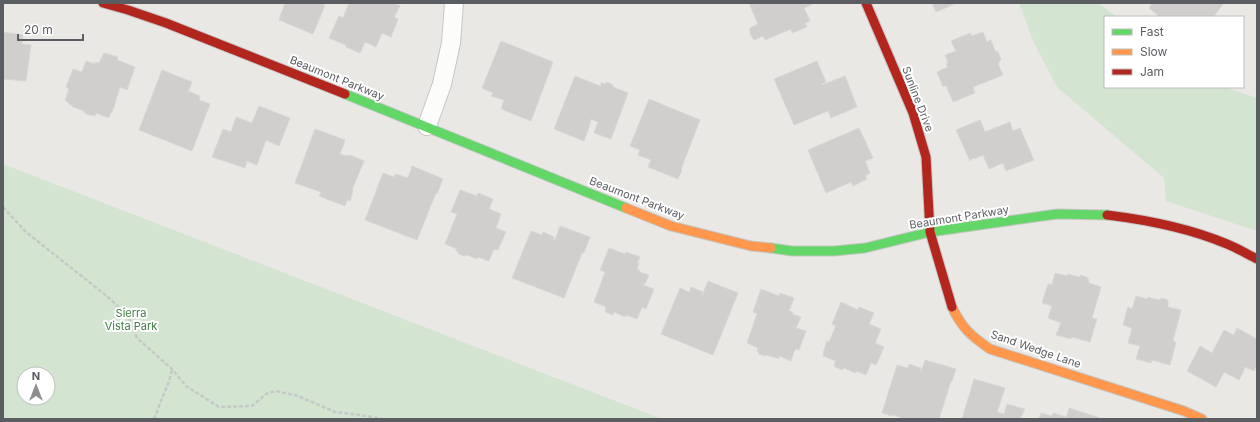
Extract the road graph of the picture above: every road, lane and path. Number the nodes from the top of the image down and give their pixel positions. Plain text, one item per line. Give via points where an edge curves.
1 (103, 3) edge
2 (454, 3) edge
3 (866, 3) edge
4 (427, 126) junction
5 (3, 207) edge
6 (930, 232) junction
7 (1257, 259) edge
8 (172, 369) junction
9 (154, 419) edge
10 (382, 419) edge
11 (1202, 419) edge

1 - 4 street, Beaumont Parkway via 166,23
2 - 4 street via 451,43 442,84
3 - 6 street, Sunline Drive via 913,113 926,157
4 - 6 street, Beaumont Parkway via 671,226 751,246 792,251 834,251 866,248
5 - 8 path via 26,232 128,316 137,338
6 - 7 street, Beaumont Parkway via 1057,214 1108,215 1191,231 1228,244
6 - 11 street, Sand Wedge Lane via 950,302 959,322 973,337 990,348
8 - 9 path via 170,381
8 - 10 path via 186,386 219,407 252,406 266,394 276,391 298,396 335,412

